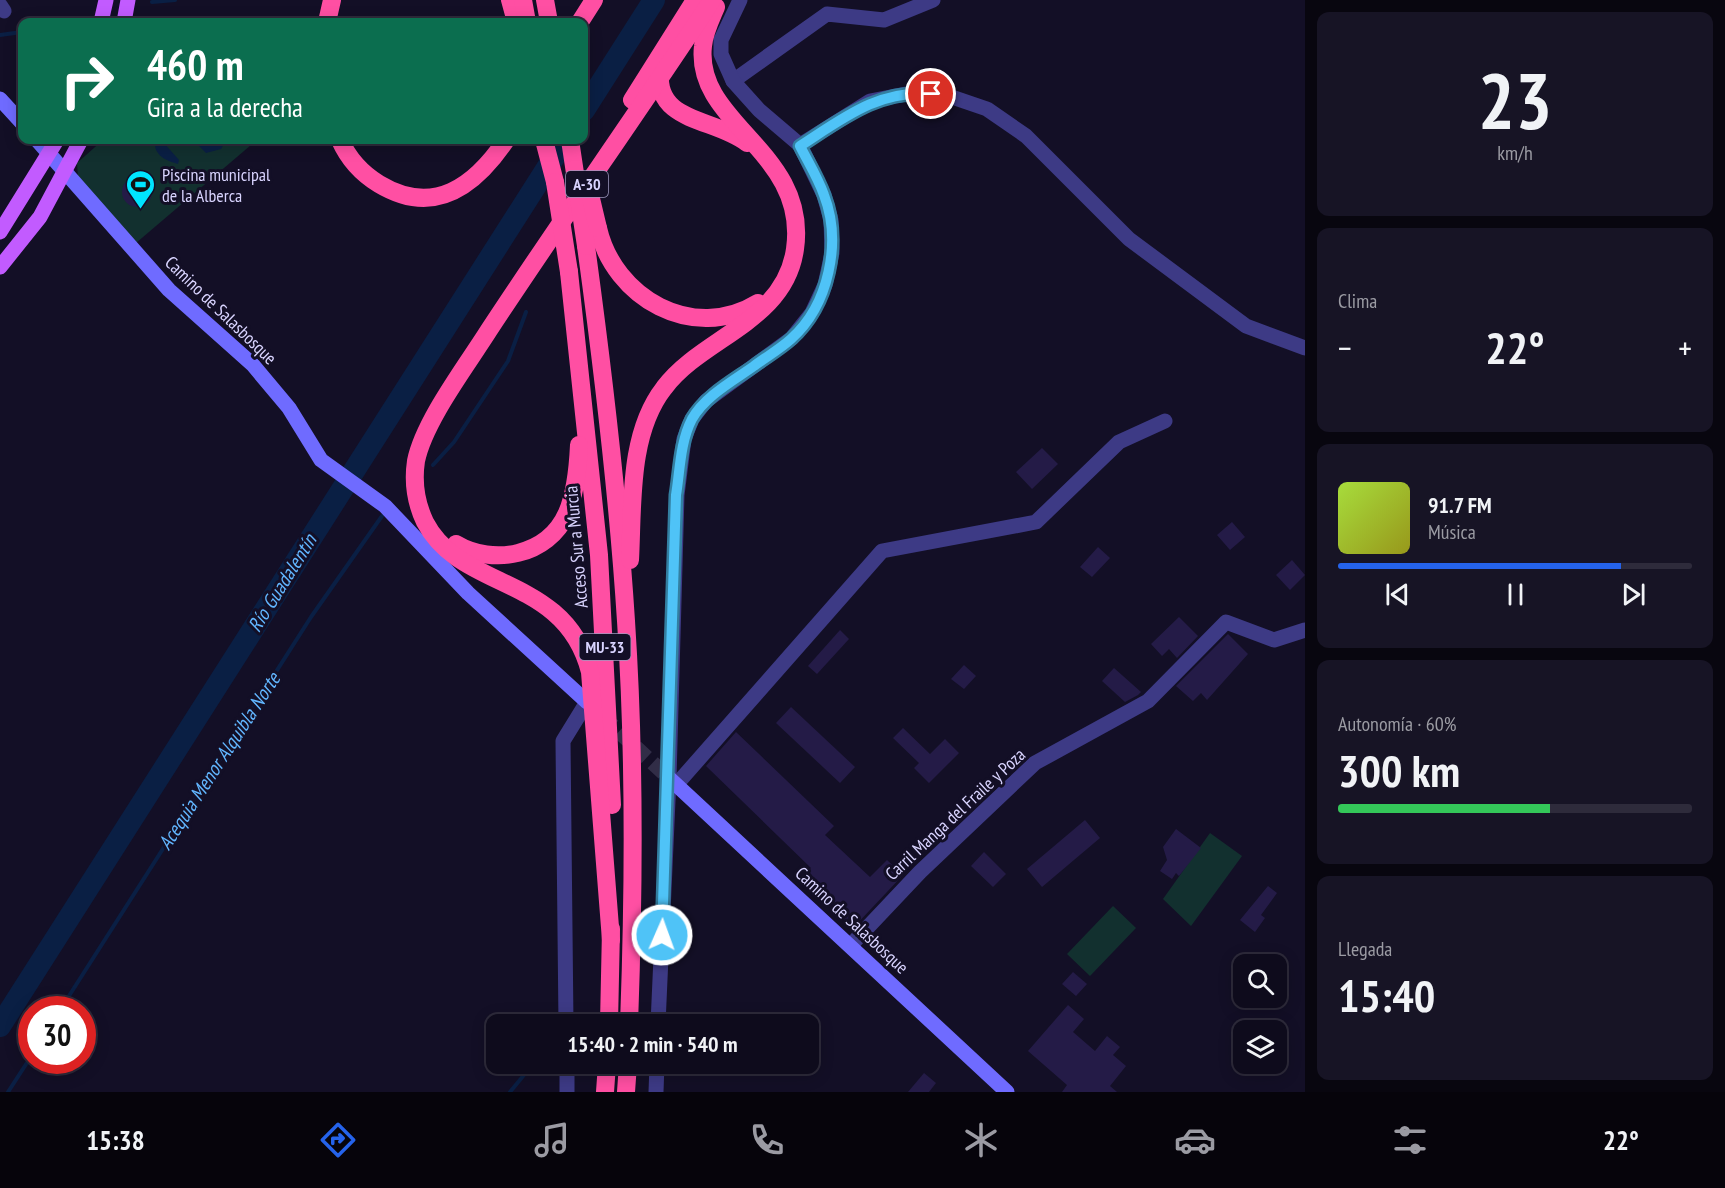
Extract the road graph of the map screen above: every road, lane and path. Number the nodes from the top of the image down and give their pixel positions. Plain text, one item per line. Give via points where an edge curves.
1 (106, 0) edge
2 (128, 0) edge
3 (332, 0) edge
4 (510, 0) edge
5 (523, 0) edge
6 (545, 0) edge
7 (594, 0) edge
8 (696, 0) edge
9 (712, 0) edge
10 (719, 0) edge
11 (740, 0) edge
12 (933, 0) edge
13 (102, 18) edge
14 (125, 18) edge
15 (328, 18) edge
16 (515, 18) edge
17 (526, 18) edge
18 (548, 18) edge
19 (583, 18) edge
20 (659, 81) junction
21 (733, 81) junction
22 (0, 99) edge
23 (18, 119) edge
24 (41, 144) edge
25 (55, 144) edge
26 (79, 144) edge
27 (342, 144) edge
28 (503, 144) edge
29 (547, 144) edge
30 (571, 144) edge
31 (577, 144) edge
32 (800, 146) junction
33 (50, 154) junction
34 (768, 158) junction
35 (64, 173) junction
36 (0, 232) edge
37 (0, 267) edge
38 (787, 275) junction
39 (522, 280) junction
40 (577, 335) junction
41 (1305, 348) edge
42 (1165, 421) dead end
43 (415, 492) junction
44 (626, 621) junction
45 (1305, 630) edge
46 (673, 781) junction
47 (611, 940) junction
48 (852, 945) junction
49 (566, 1014) edge
50 (609, 1014) edge
51 (630, 1014) edge
52 (659, 1014) edge
53 (567, 1074) edge
54 (606, 1074) edge
55 (627, 1074) edge
56 (657, 1074) edge
57 (567, 1092) edge
58 (605, 1092) edge
59 (626, 1092) edge
60 (656, 1092) edge
61 (1007, 1092) edge

1 - 13 main road
2 - 14 main road
3 - 15 highway
4 - 16 highway
5 - 17 highway
6 - 18 highway
7 - 19 highway
8 - 20 highway via 663,62
8 - 39 highway
9 - 20 highway
10 - 34 highway via 703,45 707,83 718,103
11 - 21 street via 721,40 721,54
12 - 21 street via 884,20 827,14
20 - 34 highway via 667,101 677,112 732,133
20 - 39 highway
21 - 32 street
22 - 23 street
24 - 33 street, Camino de Salasbosque
25 - 33 main road
26 - 35 main road
27 - 28 highway via 350,159 370,179 396,193 418,198 446,194 470,182
29 - 40 highway, Acceso Sur a Murcia / MU-33, bridge
30 - 44 highway, MU-33, bridge via 604,381
31 - 38 highway, A-30, bridge via 608,256 625,282 653,304 706,319 733,316 766,297
32 - 41 street via 870,101 916,92 946,95 987,109 1026,136 1129,239 1246,326
32 - 46 street via 824,195 831,220 832,253 825,285 812,313 792,338 706,401 692,419 684,439 676,495
33 - 35 street, Camino de Salasbosque
33 - 36 main road
34 - 38 highway via 793,210 796,239
35 - 37 main road via 40,217
35 - 49 street, Camino de Salasbosque via 169,290 253,365 290,408 327,466 392,513 468,593 586,702 563,741
38 - 44 highway via 756,316 663,388 652,410 639,446
39 - 43 highway via 433,421 416,461
40 - 43 highway via 579,465 566,515 552,534 516,554 492,556 468,551 438,530
40 - 47 highway, Acceso Sur a Murcia / MU-33 via 607,679 612,799
42 - 46 street via 1119,442 1036,522 882,551
43 - 47 highway via 424,520 441,543 463,561 544,605 581,644 590,672
44 - 51 highway, MU-33 via 633,821
45 - 48 street, Carril Manga del Fraile y Poza via 1274,640 1226,622 1148,701 1035,763 920,872
46 - 48 street, Camino de Salasbosque
46 - 52 street
47 - 50 highway, Acceso Sur a Murcia / MU-33
48 - 61 street, Camino de Salasbosque
53 - 57 street
54 - 58 highway
55 - 59 highway
56 - 60 street

